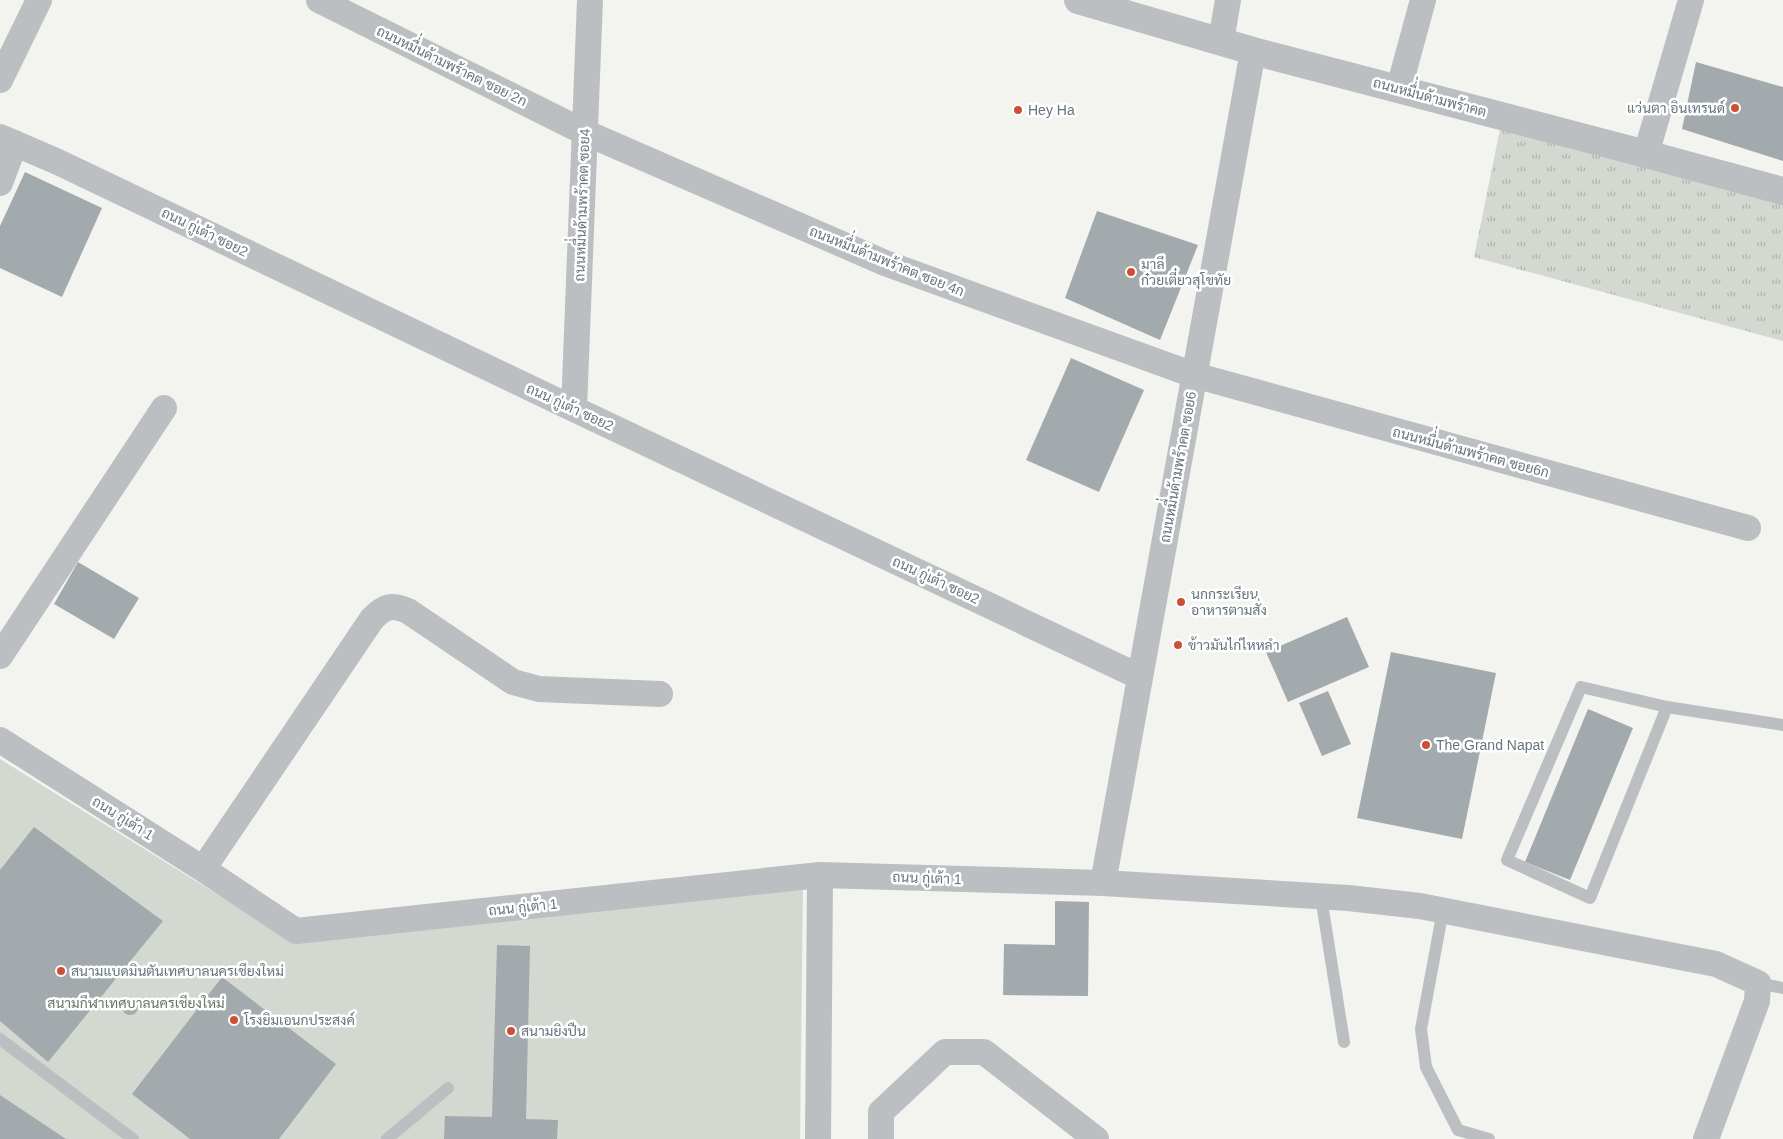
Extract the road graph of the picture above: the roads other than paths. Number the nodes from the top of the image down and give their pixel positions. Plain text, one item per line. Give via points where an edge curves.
1 (39, 0) edge
2 (319, 0) edge
3 (590, 0) edge
4 (1078, 0) edge
5 (1228, 0) edge
6 (1423, 0) edge
7 (1691, 0) edge
8 (1221, 41) junction
9 (1253, 51) junction
10 (0, 80) edge
11 (1399, 88) junction
12 (584, 132) junction
13 (8, 140) edge
14 (1646, 154) junction
15 (0, 183) edge
16 (1783, 192) edge
17 (1194, 375) junction
18 (164, 408) dead end
19 (574, 409) junction
20 (1748, 528) dead end
21 (0, 656) edge
22 (1140, 677) junction
23 (660, 694) dead end
24 (1667, 707) junction
25 (1783, 725) edge
26 (0, 740) edge
27 (203, 869) junction
28 (820, 875) junction
29 (1103, 883) junction
30 (1321, 897) junction
31 (1442, 910) junction
32 (1758, 983) junction
33 (1783, 988) edge
34 (0, 1040) edge
35 (1344, 1042) dead end
36 (448, 1088) dead end
37 (133, 1139) edge
38 (387, 1139) edge
39 (818, 1139) edge
40 (881, 1139) edge
41 (1096, 1139) edge
42 (1489, 1139) edge
43 (1706, 1139) edge

1 - 10 street
2 - 12 street, ถนนหมื่่นด้ามพร้าคต ซอย 2ก
3 - 12 street, ถนนหมื่่นด้ามพร้าคต ซอย4
4 - 8 street, ถนนหมื่่นด้ามพร้าคต
5 - 8 street
6 - 11 street
7 - 14 street
8 - 9 street, ถนนหมื่่นด้ามพร้าคต
9 - 11 street, ถนนหมื่่นด้ามพร้าคต
9 - 17 street, ถนนหมื่่นด้ามพร้าคต ซอย6
11 - 14 street, ถนนหมื่่นด้ามพร้าคต
12 - 17 street, ถนนหมื่่นด้ามพร้าคต ซอย 4ก via 885,263
12 - 19 street, ถนนหมื่่นด้ามพร้าคต ซอย4
13 - 15 street
13 - 19 street, ถนน กู่เต้า ซอย2
14 - 16 street, ถนนหมื่่นด้ามพร้าคต
17 - 20 street, ถนนหมื่่นด้ามพร้าคต ซอย6ก
17 - 22 street, ถนนหมื่่นด้ามพร้าคต ซอย6
18 - 21 street
19 - 22 street, ถนน กู่เต้า ซอย2
22 - 29 street, ถนนหมื่่นด้ามพร้าคต ซอย6
23 - 27 street via 524,686 513,682 408,610 388,607 372,619
24 - 24 lane via 1590,898 1507,860 1581,687
24 - 25 lane
26 - 27 street, ถนน กู่เต้า 1
27 - 28 street, ถนน กู่เต้า 1 via 296,931
28 - 29 street, ถนน กู่เต้า 1
28 - 39 street
29 - 30 street, ถนน กู่เต้า 1
30 - 31 street, ถนน กู่เต้า 1
30 - 35 lane
31 - 32 street, ถนน กู่เต้า 1 via 1716,964
31 - 42 lane via 1421,1030 1426,1067 1458,1130
32 - 33 lane
32 - 43 street via 1757,1001
34 - 37 lane
36 - 38 lane
40 - 41 street via 881,1112 945,1052 984,1052

